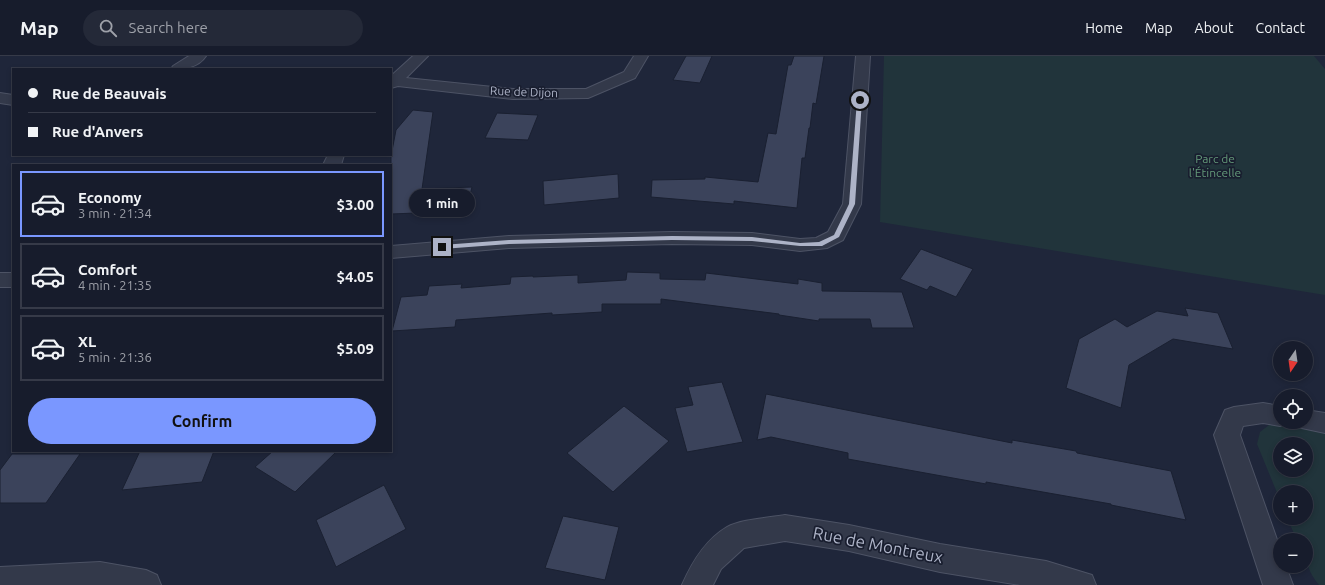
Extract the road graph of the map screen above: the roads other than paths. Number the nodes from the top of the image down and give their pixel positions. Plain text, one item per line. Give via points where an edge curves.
1 (199, 56) edge
2 (421, 56) edge
3 (641, 56) edge
4 (863, 56) edge
5 (180, 68) edge
6 (393, 83) edge
7 (0, 98) edge
8 (12, 100) edge
9 (392, 252) edge
10 (0, 280) edge
11 (12, 280) edge
12 (1273, 415) edge
13 (1313, 421) edge
14 (1325, 423) edge
15 (0, 581) edge
16 (146, 585) edge
17 (697, 585) edge
18 (1081, 585) edge
19 (1278, 585) edge

1 - 5 street
2 - 6 street
3 - 6 street, Rue de Dijon via 630,74 588,93 513,94
4 - 9 street via 852,204 836,236 820,244 800,245 752,239 657,238 509,242
7 - 8 street
10 - 11 street
12 - 19 street via 1264,413 1234,417 1228,435
13 - 14 street
15 - 16 street via 100,576
17 - 18 street, Rue de Montreux via 711,558 737,536 785,528 849,538 940,558 1046,575

